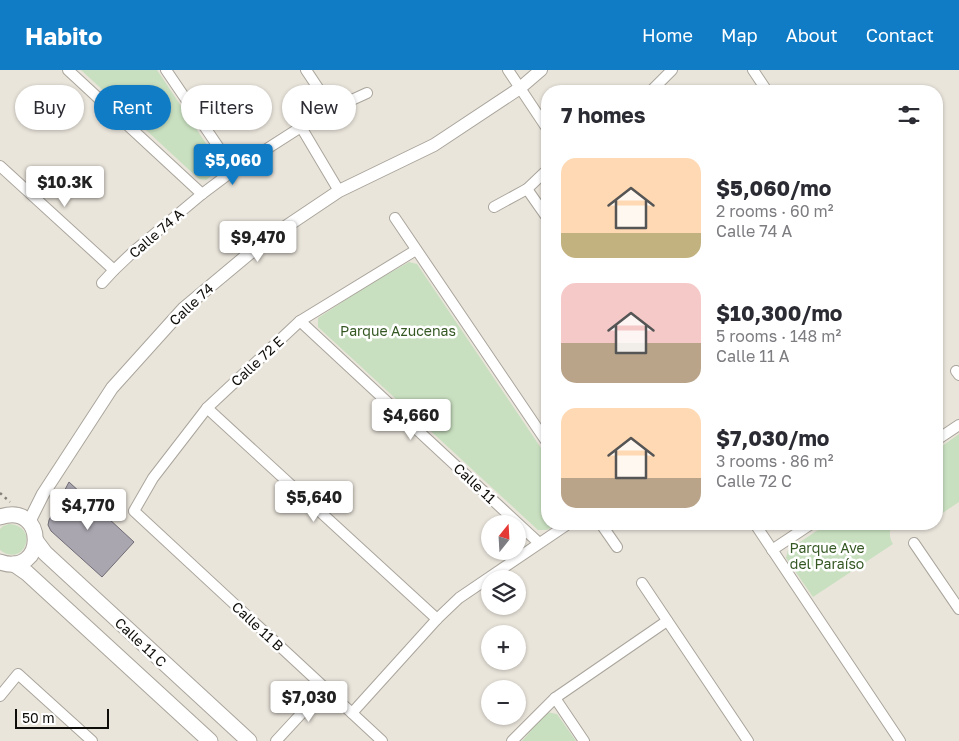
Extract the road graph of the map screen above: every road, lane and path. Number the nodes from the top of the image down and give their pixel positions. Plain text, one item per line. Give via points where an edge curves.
1 (68, 70) edge
2 (166, 70) edge
3 (306, 70) edge
4 (508, 70) edge
5 (541, 70) edge
6 (672, 70) edge
7 (753, 70) edge
8 (316, 85) edge
9 (656, 85) edge
10 (763, 85) edge
11 (520, 88) junction
12 (367, 93) dead end
13 (356, 98) edge
14 (541, 120) edge
15 (295, 130) edge
16 (303, 130) edge
17 (0, 166) edge
18 (234, 170) junction
19 (541, 176) edge
20 (527, 189) junction
21 (339, 192) junction
22 (202, 194) junction
23 (494, 207) dead end
24 (541, 209) edge
25 (395, 218) dead end
26 (416, 250) junction
27 (114, 270) junction
28 (102, 283) dead end
29 (300, 321) junction
30 (207, 408) junction
31 (959, 425) edge
32 (541, 434) edge
33 (943, 436) edge
34 (0, 493) edge
35 (134, 511) joint
36 (4, 512) edge
37 (29, 522) junction
38 (559, 530) edge
39 (605, 530) edge
40 (759, 530) edge
41 (802, 530) edge
42 (36, 541) junction
43 (539, 543) junction
44 (914, 543) dead end
45 (617, 547) dead end
46 (772, 550) junction
47 (5, 564) edge
48 (642, 583) dead end
49 (83, 588) junction
50 (62, 605) junction
51 (959, 609) edge
52 (437, 619) junction
53 (667, 621) junction
54 (325, 688) junction
55 (0, 696) edge
56 (556, 698) junction
57 (352, 713) junction
58 (92, 741) edge
59 (210, 741) edge
60 (249, 741) edge
61 (276, 741) edge
62 (382, 741) edge
63 (512, 741) edge
64 (584, 741) edge
65 (748, 741) edge
66 (900, 741) edge

1 - 22 street
2 - 18 street
3 - 8 street
4 - 11 street
5 - 11 street, Calle 74
6 - 9 street
7 - 10 street
11 - 14 street
11 - 21 street, Calle 74 via 434,145
12 - 13 street, Calle 74 A
15 - 18 street, Calle 74 A
16 - 21 street
17 - 27 street
18 - 22 street, Calle 74 A
19 - 20 street
20 - 23 street
20 - 24 street
21 - 37 street, Calle 74 via 263,242 184,308 112,388 43,494
22 - 27 street, Calle 74 A
25 - 26 street
26 - 29 street, Calle 72 E
26 - 32 street
27 - 28 street, Calle 74 A
29 - 30 street, Calle 72 E
29 - 43 street, Calle 11
30 - 35 street, Calle 72 E via 153,478
30 - 52 street
31 - 33 street
34 - 36 path
35 - 54 street, Calle 11 B
36 - 37 main road
37 - 42 main road
38 - 43 street
39 - 45 street
40 - 46 street
41 - 46 street
42 - 47 main road via 27,559
42 - 49 main road, Calle 11 C
43 - 52 street via 459,598
44 - 51 street
46 - 66 street
47 - 50 main road, Calle 11 C via 27,573
48 - 53 street
49 - 50 main road via 67,592
49 - 60 main road, Calle 11 C
50 - 59 main road, Calle 11 C
52 - 57 street
53 - 56 street
53 - 65 street
54 - 57 street, Calle 11 B
54 - 61 street
55 - 58 street via 18,674
56 - 63 street
56 - 64 street
57 - 62 street, Calle 11 B

